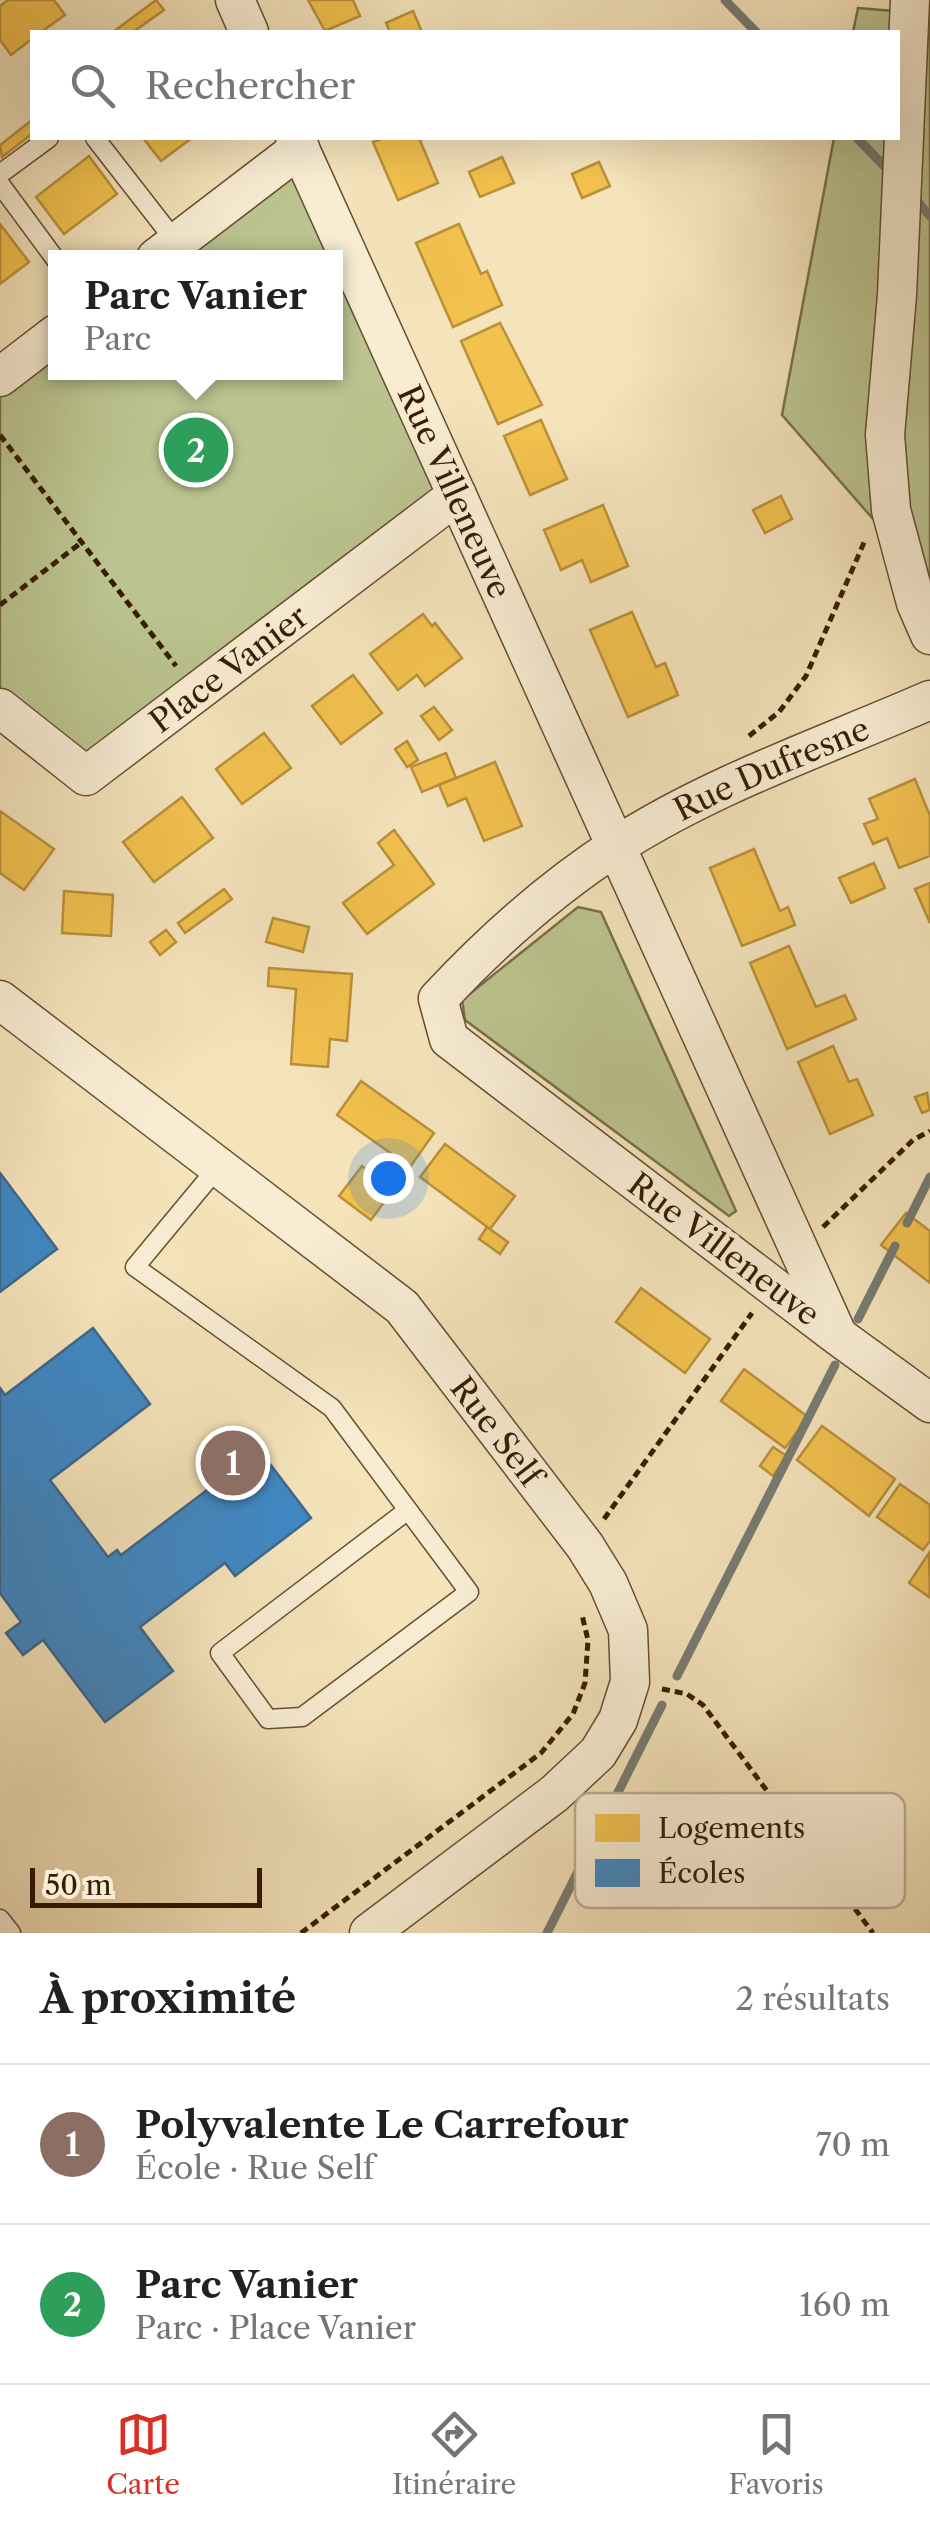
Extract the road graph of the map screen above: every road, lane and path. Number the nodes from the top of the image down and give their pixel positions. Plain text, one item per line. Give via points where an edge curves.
1 (234, 0) edge
2 (916, 22) edge
3 (248, 30) edge
4 (46, 140) edge
5 (95, 140) edge
6 (298, 143) edge
7 (0, 174) edge
8 (0, 184) edge
9 (49, 250) edge
10 (166, 250) edge
11 (48, 340) edge
12 (1, 374) edge
13 (0, 436) edge
14 (457, 495) junction
15 (891, 510) junction
16 (82, 542) junction
17 (0, 605) edge
18 (930, 635) edge
19 (196, 692) junction
20 (930, 700) edge
21 (0, 708) edge
22 (739, 745) dead end
23 (618, 846) junction
24 (0, 1000) edge
25 (930, 1131) edge
26 (218, 1166) junction
27 (800, 1254) junction
28 (772, 1286) junction
29 (838, 1336) junction
30 (930, 1403) edge
31 (408, 1510) junction
32 (585, 1546) junction
33 (580, 1605) dead end
34 (630, 1682) junction
35 (769, 1793) edge
36 (854, 1908) edge
37 (0, 1919) edge
38 (11, 1933) edge
39 (301, 1933) edge
40 (369, 1933) edge
41 (873, 1933) edge

1 - 3 street
2 - 15 street via 885,435
4 - 7 lane
5 - 10 lane
6 - 10 street
6 - 14 street, Rue Villeneuve
8 - 9 lane
11 - 12 street
13 - 16 path
14 - 19 street, Place Vanier
14 - 23 street, Rue Villeneuve
15 - 18 street
15 - 22 path via 861,544 806,676 779,712
16 - 17 path
16 - 19 path
19 - 21 street, Place Vanier via 86,776
20 - 23 street, Rue Dufresne via 712,796
23 - 27 street, Rue Villeneuve
23 - 28 street, Rue Villeneuve via 479,955 438,999 450,1039
24 - 26 street, Rue Self
25 - 27 path via 913,1140
26 - 31 lane via 135,1267 332,1408
26 - 32 street, Rue Self via 402,1307
27 - 29 street, Rue Villeneuve
28 - 29 street, Rue Villeneuve
28 - 32 path
29 - 30 street, Rue Villeneuve
31 - 31 lane via 220,1653 268,1719 302,1718 469,1592
32 - 34 street, Rue Self via 628,1630
33 - 39 path via 588,1640 585,1683 573,1714 540,1753
34 - 35 path via 686,1694 703,1705
34 - 40 street, Rue Self via 598,1753 554,1794
36 - 41 path
37 - 38 lane

